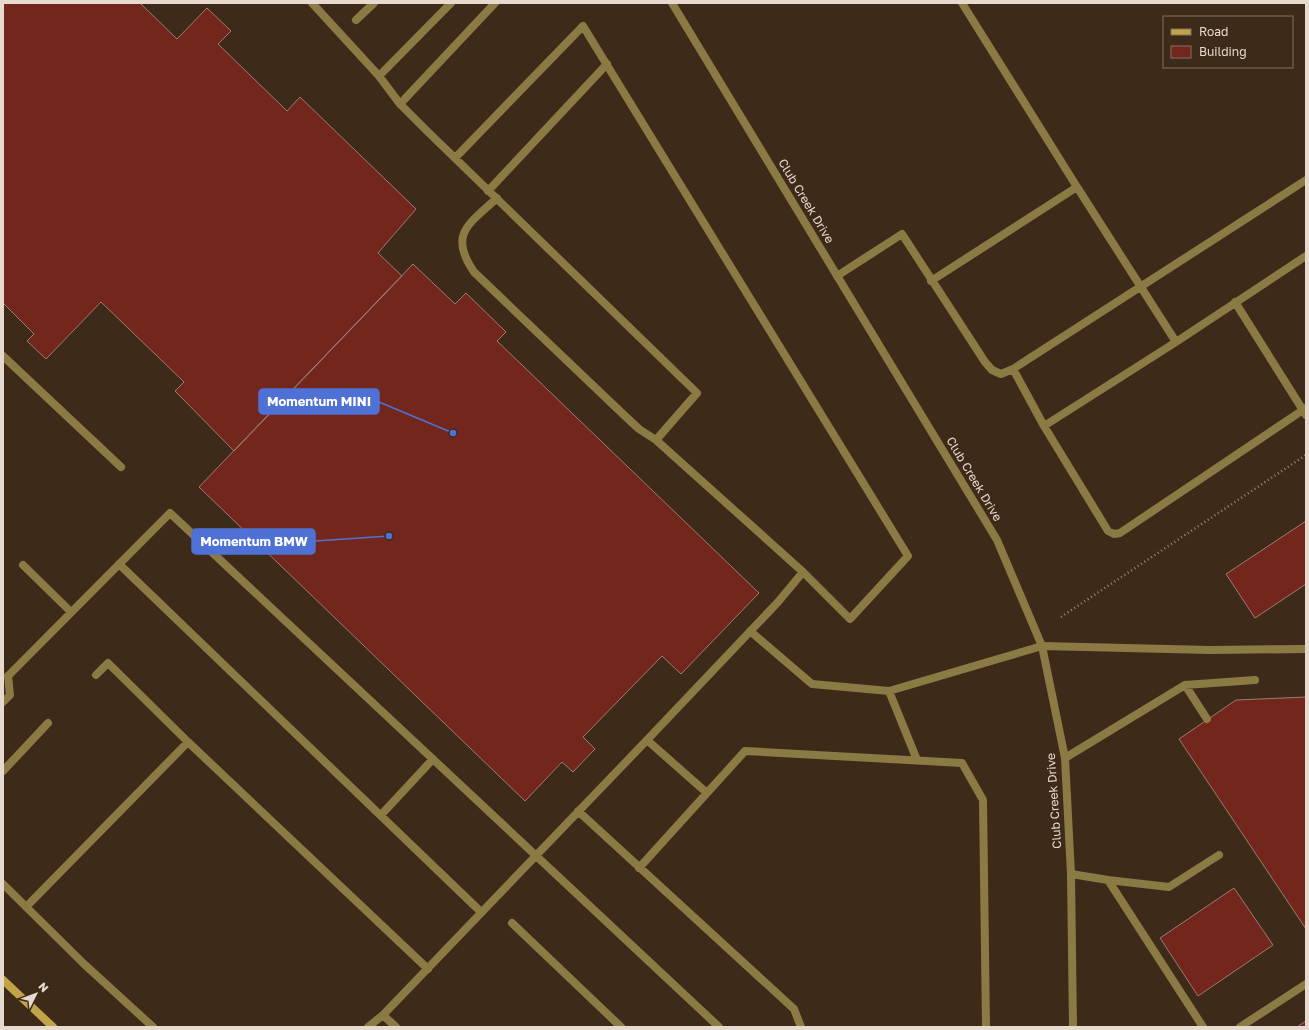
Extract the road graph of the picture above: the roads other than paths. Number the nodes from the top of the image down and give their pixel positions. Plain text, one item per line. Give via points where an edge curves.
1 (312, 3) edge
2 (374, 3) edge
3 (451, 3) edge
4 (495, 3) edge
5 (672, 3) edge
6 (962, 3) edge
7 (356, 20) dead end
8 (607, 64) junction
9 (379, 76) junction
10 (400, 104) junction
11 (455, 158) junction
12 (1306, 180) edge
13 (1077, 187) junction
14 (488, 191) junction
15 (497, 198) junction
16 (1306, 256) edge
17 (837, 276) junction
18 (931, 281) junction
19 (1141, 286) junction
20 (1235, 302) junction
21 (1176, 342) junction
22 (3, 356) edge
23 (1013, 369) junction
24 (1305, 411) edge
25 (1044, 426) junction
26 (656, 440) junction
27 (121, 467) dead end
28 (119, 564) junction
29 (23, 566) dead end
30 (803, 572) junction
31 (71, 612) junction
32 (750, 631) junction
33 (1042, 646) junction
34 (1306, 649) edge
35 (5, 675) edge
36 (96, 675) dead end
37 (1255, 680) dead end
38 (1185, 685) junction
39 (889, 691) junction
40 (3, 702) edge
41 (1207, 719) dead end
42 (48, 723) dead end
43 (647, 740) junction
44 (188, 742) junction
45 (1065, 758) junction
46 (433, 759) junction
47 (917, 760) junction
48 (3, 771) edge
49 (707, 793) junction
50 (578, 811) junction
51 (381, 816) junction
52 (1219, 855) dead end
53 (536, 856) junction
54 (639, 868) junction
55 (1071, 874) junction
56 (1108, 880) junction
57 (3, 884) edge
58 (26, 908) junction
59 (481, 912) junction
60 (512, 923) dead end
61 (428, 969) junction
62 (3, 980) edge
63 (1306, 984) edge
64 (383, 1015) junction
65 (53, 1027) edge
66 (154, 1027) edge
67 (368, 1027) edge
68 (396, 1027) edge
69 (621, 1027) edge
70 (719, 1027) edge
71 (801, 1027) edge
72 (986, 1027) edge
73 (1073, 1027) edge
74 (1203, 1027) edge
75 (1240, 1027) edge

1 - 9 street
2 - 7 street
3 - 9 street
4 - 10 street
5 - 17 street, Club Creek Drive
6 - 13 street
8 - 11 street via 583,26
8 - 14 street
8 - 30 street via 908,556 850,619
9 - 10 street
10 - 11 street
11 - 14 street
12 - 19 street
13 - 18 street
13 - 19 street
14 - 15 street
15 - 26 street via 465,231 461,242 464,258 474,272 619,410
15 - 26 street via 697,393
16 - 20 street
17 - 18 street via 902,234
17 - 33 street, Club Creek Drive via 997,540
18 - 23 street via 992,370 1001,374
19 - 21 street
19 - 23 street
20 - 21 street
20 - 24 street
21 - 25 street
22 - 27 street
23 - 25 street
24 - 25 street via 1120,533 1114,534 1108,531
26 - 30 street
28 - 31 street
28 - 46 street via 170,513
28 - 51 street
29 - 31 street
30 - 32 street
31 - 35 street
32 - 39 street via 812,684
32 - 43 street
33 - 34 street via 1210,650
33 - 39 street
33 - 45 street, Club Creek Drive
35 - 40 street via 10,695
36 - 44 street via 108,663
37 - 38 street
38 - 41 street
38 - 45 street
39 - 47 street
42 - 48 street
43 - 49 street
43 - 50 street
44 - 58 street
44 - 61 street
45 - 55 street, Club Creek Drive
46 - 51 street
46 - 53 street
47 - 49 street via 745,751
47 - 72 street via 962,763 983,800
49 - 54 street
50 - 53 street
50 - 54 street
51 - 59 street
52 - 56 street via 1169,887
53 - 59 street
53 - 70 street
54 - 71 street via 794,1009
55 - 56 street
55 - 73 street, Club Creek Drive
56 - 74 street
57 - 58 street
58 - 66 street
59 - 61 street
60 - 69 street
61 - 64 street
62 - 65 main road
63 - 75 street
64 - 67 street
64 - 68 street

